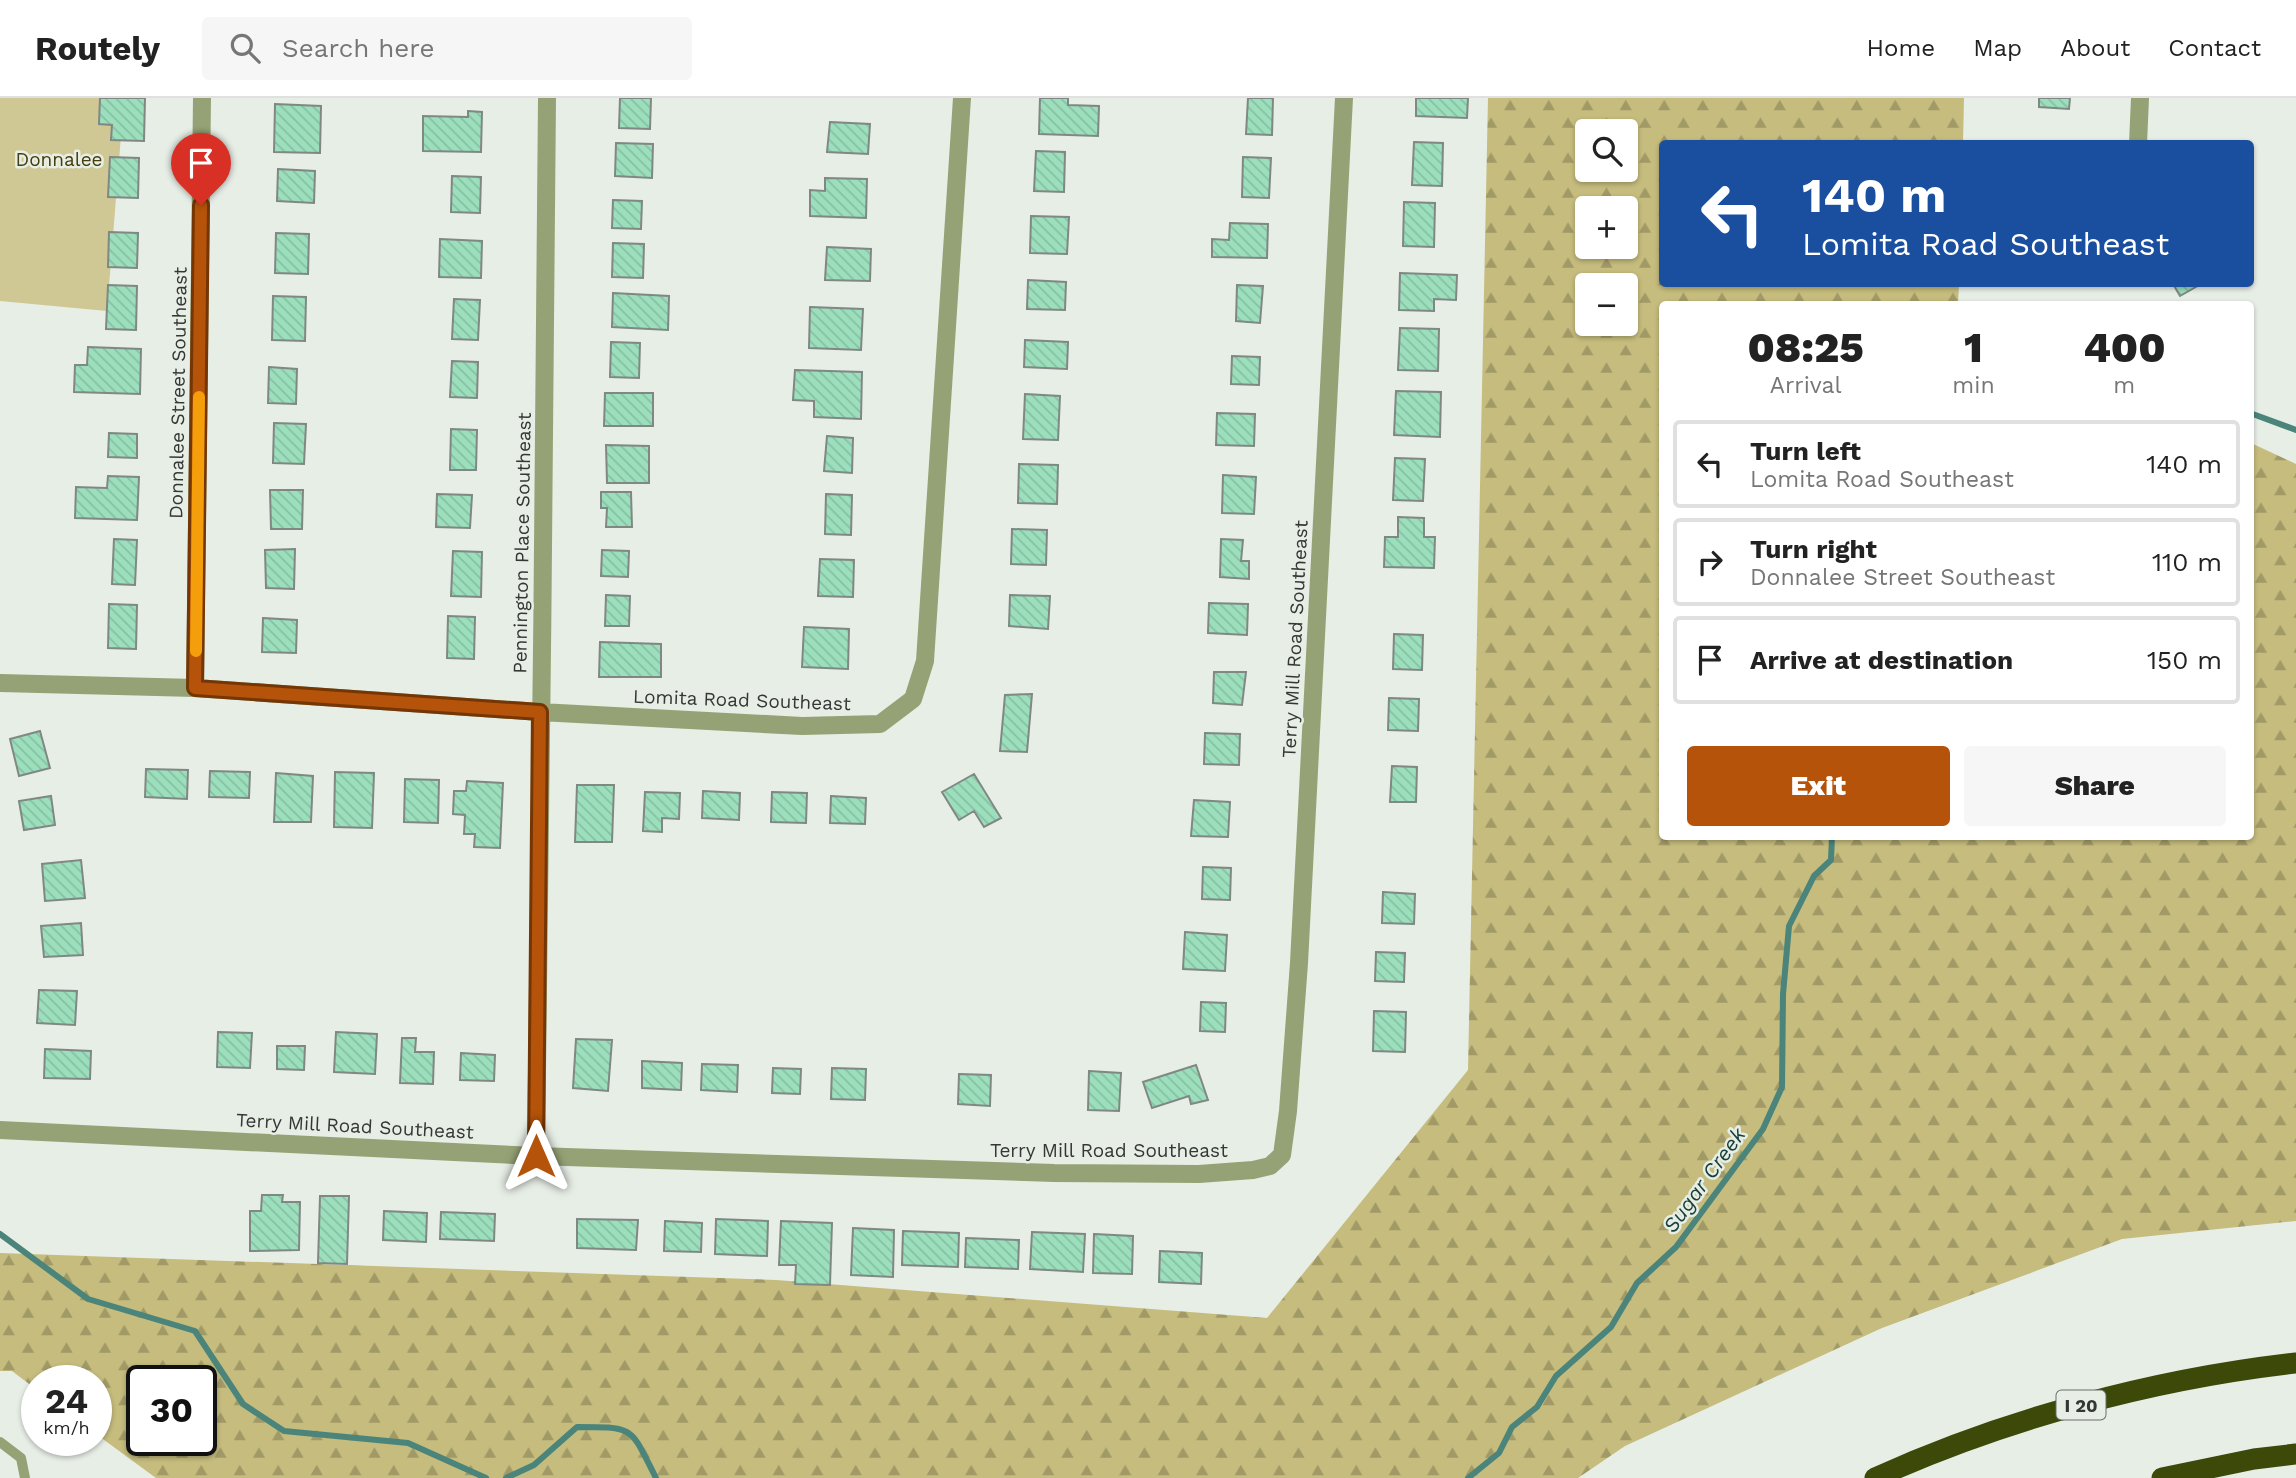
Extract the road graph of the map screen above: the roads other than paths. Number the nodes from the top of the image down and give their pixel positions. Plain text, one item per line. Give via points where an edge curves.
1 (202, 98) edge
2 (547, 98) edge
3 (962, 98) edge
4 (1344, 98) edge
5 (2140, 98) edge
6 (2138, 140) edge
7 (0, 683) edge
8 (195, 688) junction
9 (540, 712) junction
10 (0, 1130) edge
11 (536, 1156) junction
12 (2296, 1363) edge
13 (0, 1442) edge
14 (2296, 1454) edge
15 (25, 1478) edge
16 (1875, 1478) edge
17 (2162, 1478) edge

1 - 8 street, Donnalee Street Southeast
2 - 9 street, Pennington Place Southeast
3 - 9 street, Lomita Road Southeast via 925,661 914,699 880,724 802,726
4 - 11 street, Terry Mill Road Southeast via 1299,963 1282,1155 1270,1166 1253,1170 1199,1174
5 - 6 street
7 - 8 street, Lomita Road Southeast
8 - 9 street, Lomita Road Southeast
9 - 11 street, Pennington Place Southeast
10 - 11 street, Terry Mill Road Southeast
12 - 16 highway, I 20 via 2101,1399 1938,1452
13 - 15 lane via 22,1458
14 - 17 highway

